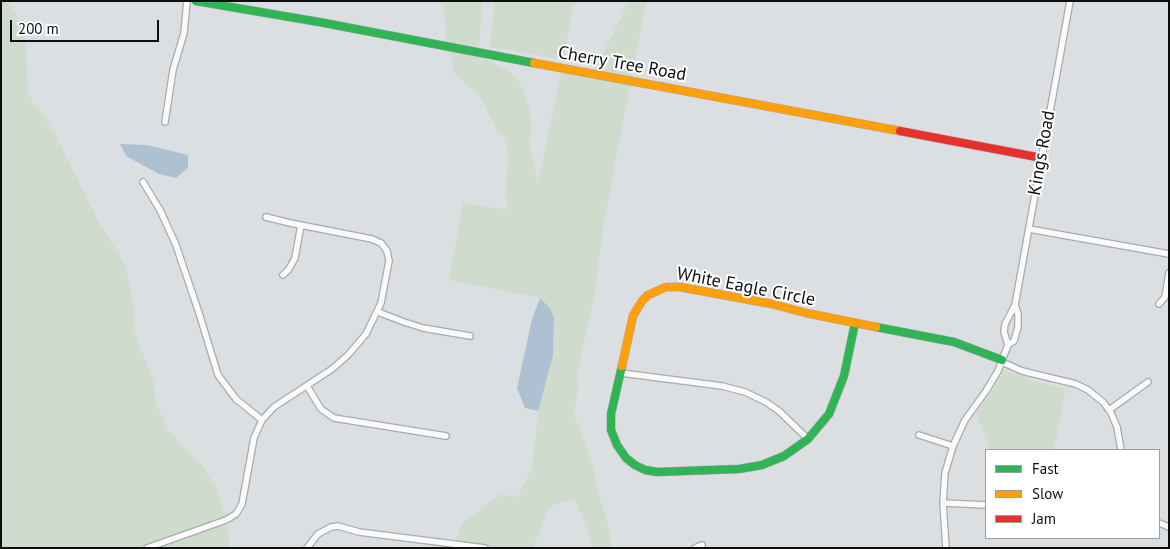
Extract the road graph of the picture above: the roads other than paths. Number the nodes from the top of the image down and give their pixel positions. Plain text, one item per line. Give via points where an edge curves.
1 (187, 1) edge
2 (196, 1) edge
3 (1070, 1) edge
4 (164, 122) dead end
5 (1042, 158) junction
6 (143, 182) dead end
7 (266, 217) dead end
8 (301, 225) junction
9 (1028, 229) junction
10 (1169, 254) edge
11 (1169, 273) edge
12 (283, 275) dead end
13 (1015, 304) junction
14 (1159, 304) dead end
15 (378, 312) junction
16 (856, 323) junction
17 (1005, 324) junction
18 (1018, 326) junction
19 (470, 336) dead end
20 (1008, 345) junction
21 (1002, 361) junction
22 (621, 373) junction
23 (1148, 382) dead end
24 (307, 386) junction
25 (1109, 410) junction
26 (262, 420) junction
27 (919, 435) dead end
28 (446, 436) dead end
29 (808, 439) junction
30 (953, 446) junction
31 (1121, 449) edge
32 (943, 503) junction
33 (985, 505) edge
34 (702, 545) dead end
35 (147, 548) edge
36 (307, 548) edge
37 (485, 548) edge
38 (695, 548) edge
39 (946, 548) edge

1 - 4 street via 184,33 172,70
2 - 5 street, Cherry Tree Road
3 - 5 street, Kings Road
5 - 9 street, Kings Road
6 - 26 street via 176,245 218,375 236,400
7 - 8 street
8 - 12 street via 295,258
8 - 15 street via 372,239 384,246 389,261
9 - 10 street
9 - 13 street, Kings Road
11 - 14 street via 1164,297
13 - 17 street, Kings Road
13 - 18 street, Kings Road
15 - 19 street via 423,328
15 - 24 street via 348,356
16 - 21 street, White Eagle Circle via 959,343
16 - 22 street, White Eagle Circle via 772,304 666,287 648,296 637,308
16 - 29 street, White Eagle Circle via 840,391 829,414
17 - 18 street
17 - 20 street
18 - 20 street via 1014,340
20 - 21 street
21 - 25 street via 1022,371 1082,387 1097,396
21 - 30 street via 965,420
22 - 29 street via 745,392 779,411
22 - 29 street, White Eagle Circle via 611,414 611,430 622,453 630,462 646,470 663,473 751,468 784,456
23 - 25 street
24 - 26 street via 274,407
24 - 28 street via 321,409 334,418
25 - 31 street
26 - 35 street via 254,438 242,504 236,514
27 - 30 street
30 - 32 street via 945,473
32 - 33 street
32 - 39 street
34 - 38 street
36 - 37 street via 318,534 338,526 359,532

